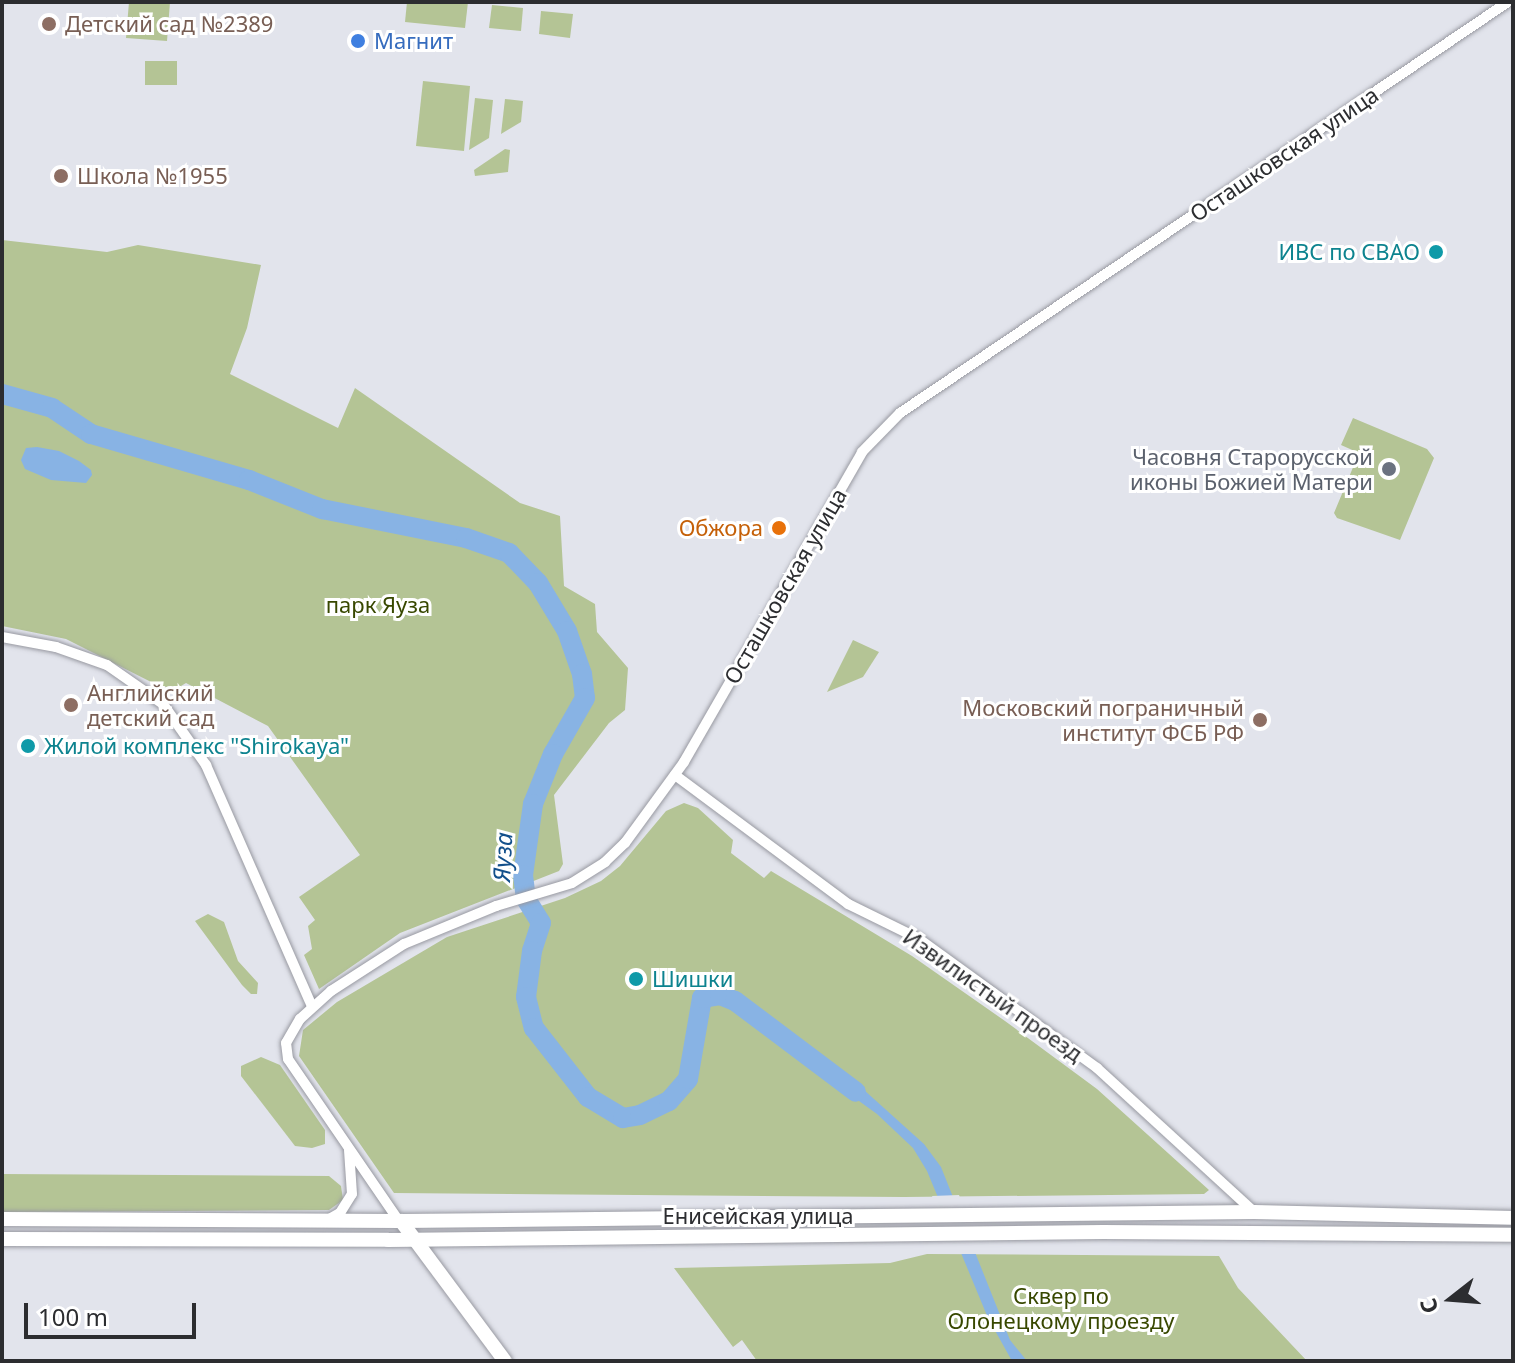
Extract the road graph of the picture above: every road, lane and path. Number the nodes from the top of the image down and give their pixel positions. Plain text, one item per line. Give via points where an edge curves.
1 (1508, 2) edge
2 (2, 637) edge
3 (675, 775) junction
4 (312, 1007) junction
5 (349, 1148) junction
6 (1254, 1212) junction
7 (1513, 1218) edge
8 (2, 1219) edge
9 (252, 1219) junction
10 (329, 1219) junction
11 (401, 1221) junction
12 (1513, 1235) edge
13 (2, 1239) edge
14 (252, 1239) junction
15 (415, 1239) junction
16 (388, 1240) junction
17 (505, 1361) edge

1 - 3 street, Осташковская улица via 900,413 862,452
2 - 4 street via 56,647 107,665 163,704 206,765
3 - 4 street, Осташковская улица via 605,862 560,887 496,906 404,944
3 - 6 street, Извилистый проезд via 848,904 919,939 1097,1068
4 - 5 street, Осташковская улица via 290,1032 288,1059
5 - 10 street via 352,1194 340,1213
5 - 11 street, Осташковская улица
6 - 7 main road, Енисейская улица
6 - 11 main road, Енисейская улица
8 - 9 main road, Енисейская улица
9 - 10 main road, Енисейская улица
9 - 14 main road via 263,1230
10 - 11 main road, Енисейская улица
11 - 15 main road, Осташковская улица
11 - 16 street via 402,1228
12 - 15 main road, Енисейская улица
13 - 14 main road, Енисейская улица
14 - 16 main road, Енисейская улица
15 - 16 main road, Енисейская улица
15 - 17 main road, Осташковская улица

